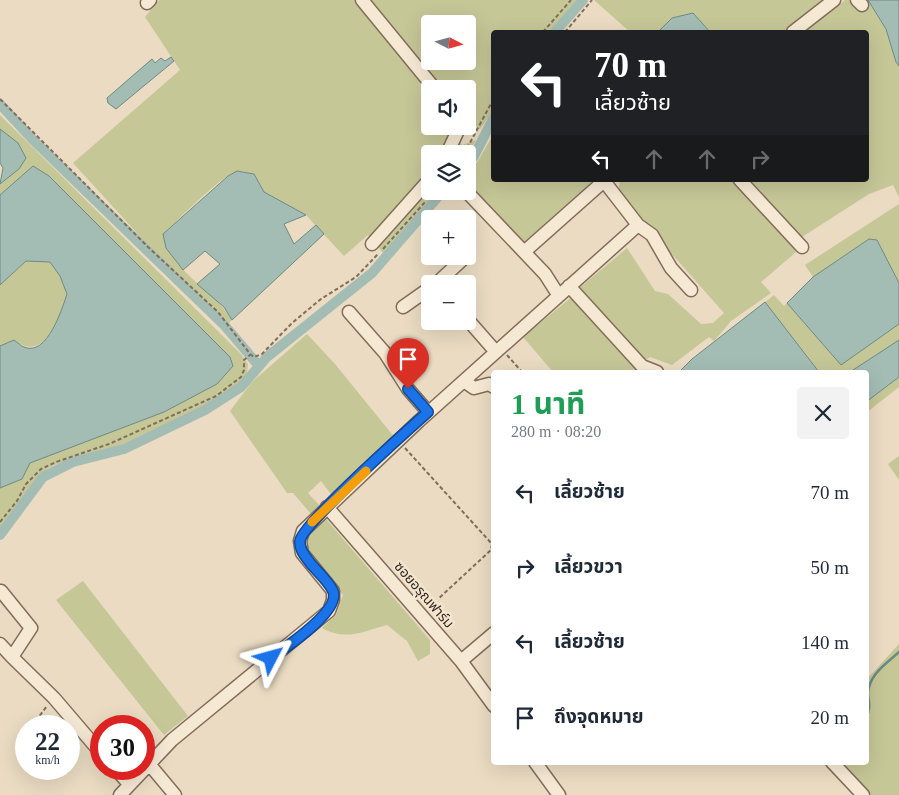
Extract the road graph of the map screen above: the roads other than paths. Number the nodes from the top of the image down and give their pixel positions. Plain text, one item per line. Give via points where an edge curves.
1 (362, 0) edge
2 (834, 0) edge
3 (796, 30) edge
4 (428, 80) edge
5 (604, 182) edge
6 (606, 182) edge
7 (742, 182) edge
8 (421, 189) edge
9 (475, 200) edge
10 (638, 225) junction
11 (372, 244) dead end
12 (802, 247) dead end
13 (524, 252) junction
14 (457, 265) edge
15 (446, 275) edge
16 (569, 286) junction
17 (692, 290) dead end
18 (421, 294) edge
19 (558, 296) junction
20 (403, 307) dead end
21 (349, 312) dead end
22 (476, 328) edge
23 (498, 350) junction
24 (641, 369) edge
25 (464, 381) junction
26 (491, 385) edge
27 (428, 412) junction
28 (327, 507) junction
29 (1, 591) edge
30 (491, 636) edge
31 (0, 644) edge
32 (12, 657) junction
33 (462, 661) junction
34 (491, 700) edge
35 (90, 740) edge
36 (155, 758) edge
37 (537, 765) edge
38 (835, 765) edge
39 (155, 771) edge
40 (126, 780) edge
41 (134, 780) edge
42 (130, 784) junction
43 (120, 795) edge
44 (175, 795) edge
45 (558, 795) edge
46 (863, 795) edge

1 - 4 street
2 - 3 street
5 - 13 street
6 - 10 street
7 - 12 street
8 - 11 street
9 - 13 street
10 - 16 street
10 - 17 street via 652,235 671,268
13 - 19 street via 545,274
14 - 15 street
16 - 19 street
16 - 24 street
18 - 20 street
19 - 23 street
21 - 27 street via 386,353 408,389
22 - 23 street
23 - 25 street
25 - 26 street via 474,388
25 - 27 street
27 - 28 street
28 - 33 street, ซอยอรุณฟาร์ม
28 - 36 street via 303,531 300,541 302,552 333,591 329,611 185,728
29 - 32 street via 31,628
30 - 33 street
31 - 32 street
32 - 35 street via 54,698
33 - 34 street, ซอยอรุณฟาร์ม
37 - 45 street
38 - 46 street
39 - 44 street
40 - 42 street
41 - 42 street
42 - 43 street

